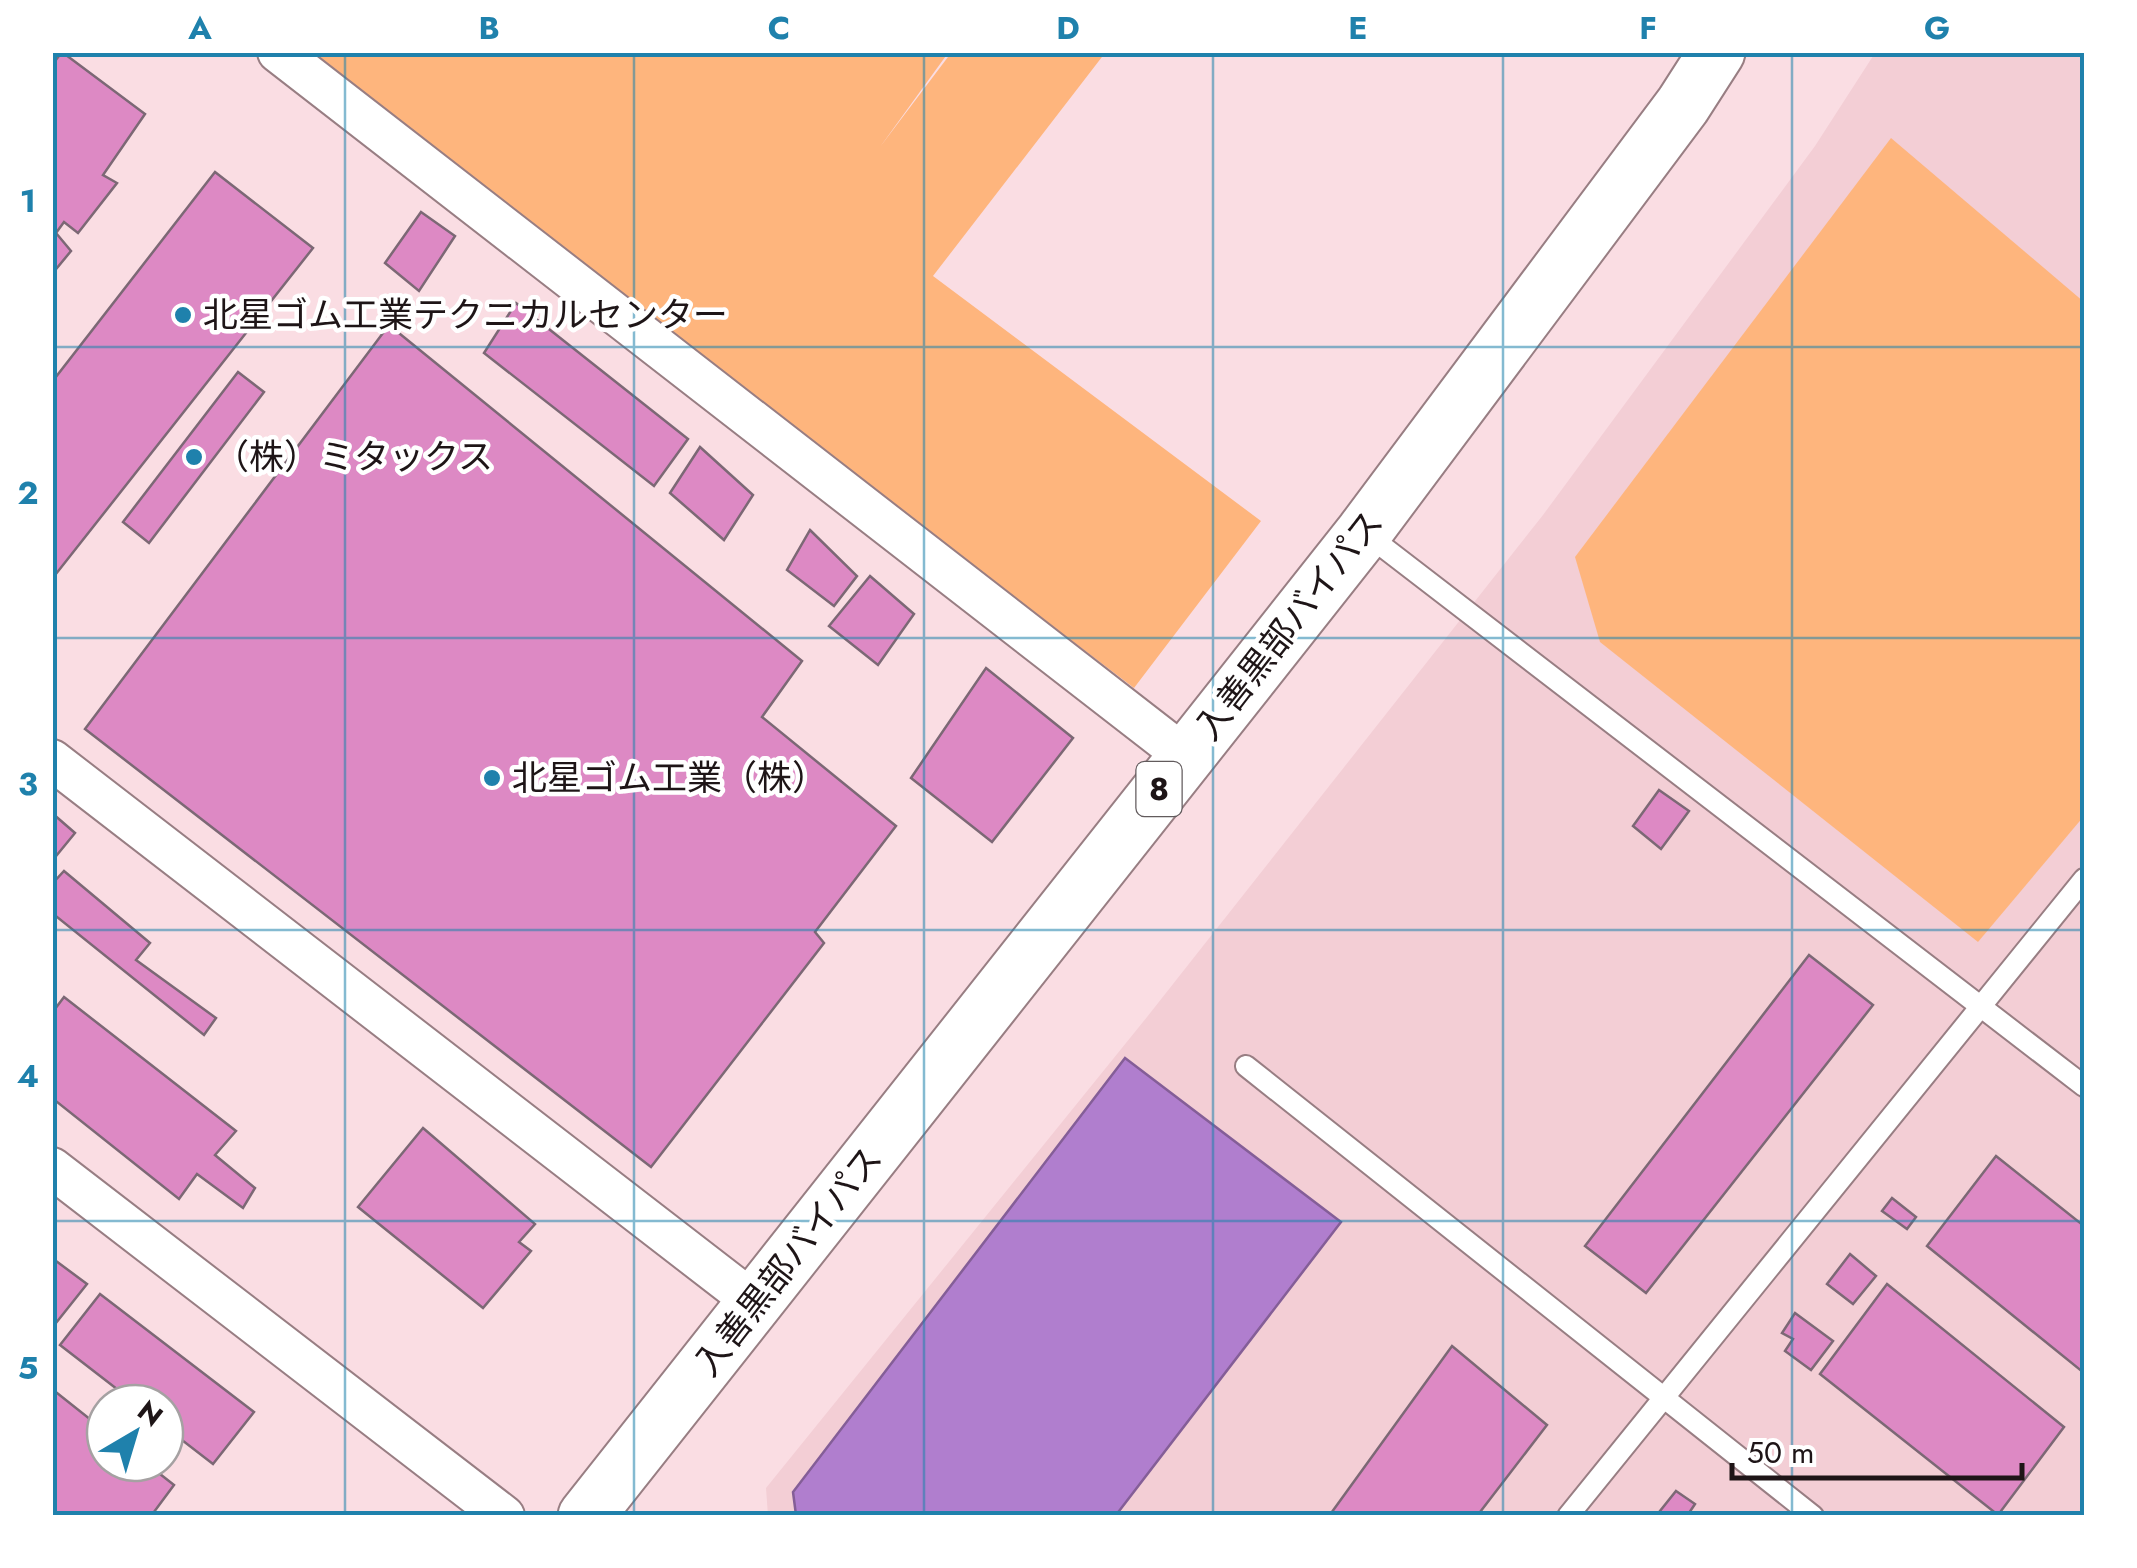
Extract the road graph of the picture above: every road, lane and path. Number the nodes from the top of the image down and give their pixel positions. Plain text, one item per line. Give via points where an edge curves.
1 (278, 52) edge
2 (1717, 52) edge
3 (1364, 532) junction
4 (1185, 756) junction
5 (52, 760) edge
6 (2084, 879) edge
7 (1983, 1006) junction
8 (1246, 1066) dead end
9 (2084, 1086) edge
10 (52, 1168) edge
11 (754, 1303) junction
12 (1663, 1400) junction
13 (504, 1516) edge
14 (586, 1516) edge
15 (1568, 1516) edge
16 (1813, 1516) edge

1 - 4 street
2 - 3 highway, 入善黒部バイパス / 8
3 - 4 highway, 入善黒部バイパス / 8
3 - 7 lane
4 - 11 highway, 入善黒部バイパス / 8
5 - 11 street
6 - 7 lane
7 - 9 lane
7 - 12 lane
8 - 12 lane
10 - 13 street
11 - 14 highway, 入善黒部バイパス / 8
12 - 15 lane
12 - 16 lane

